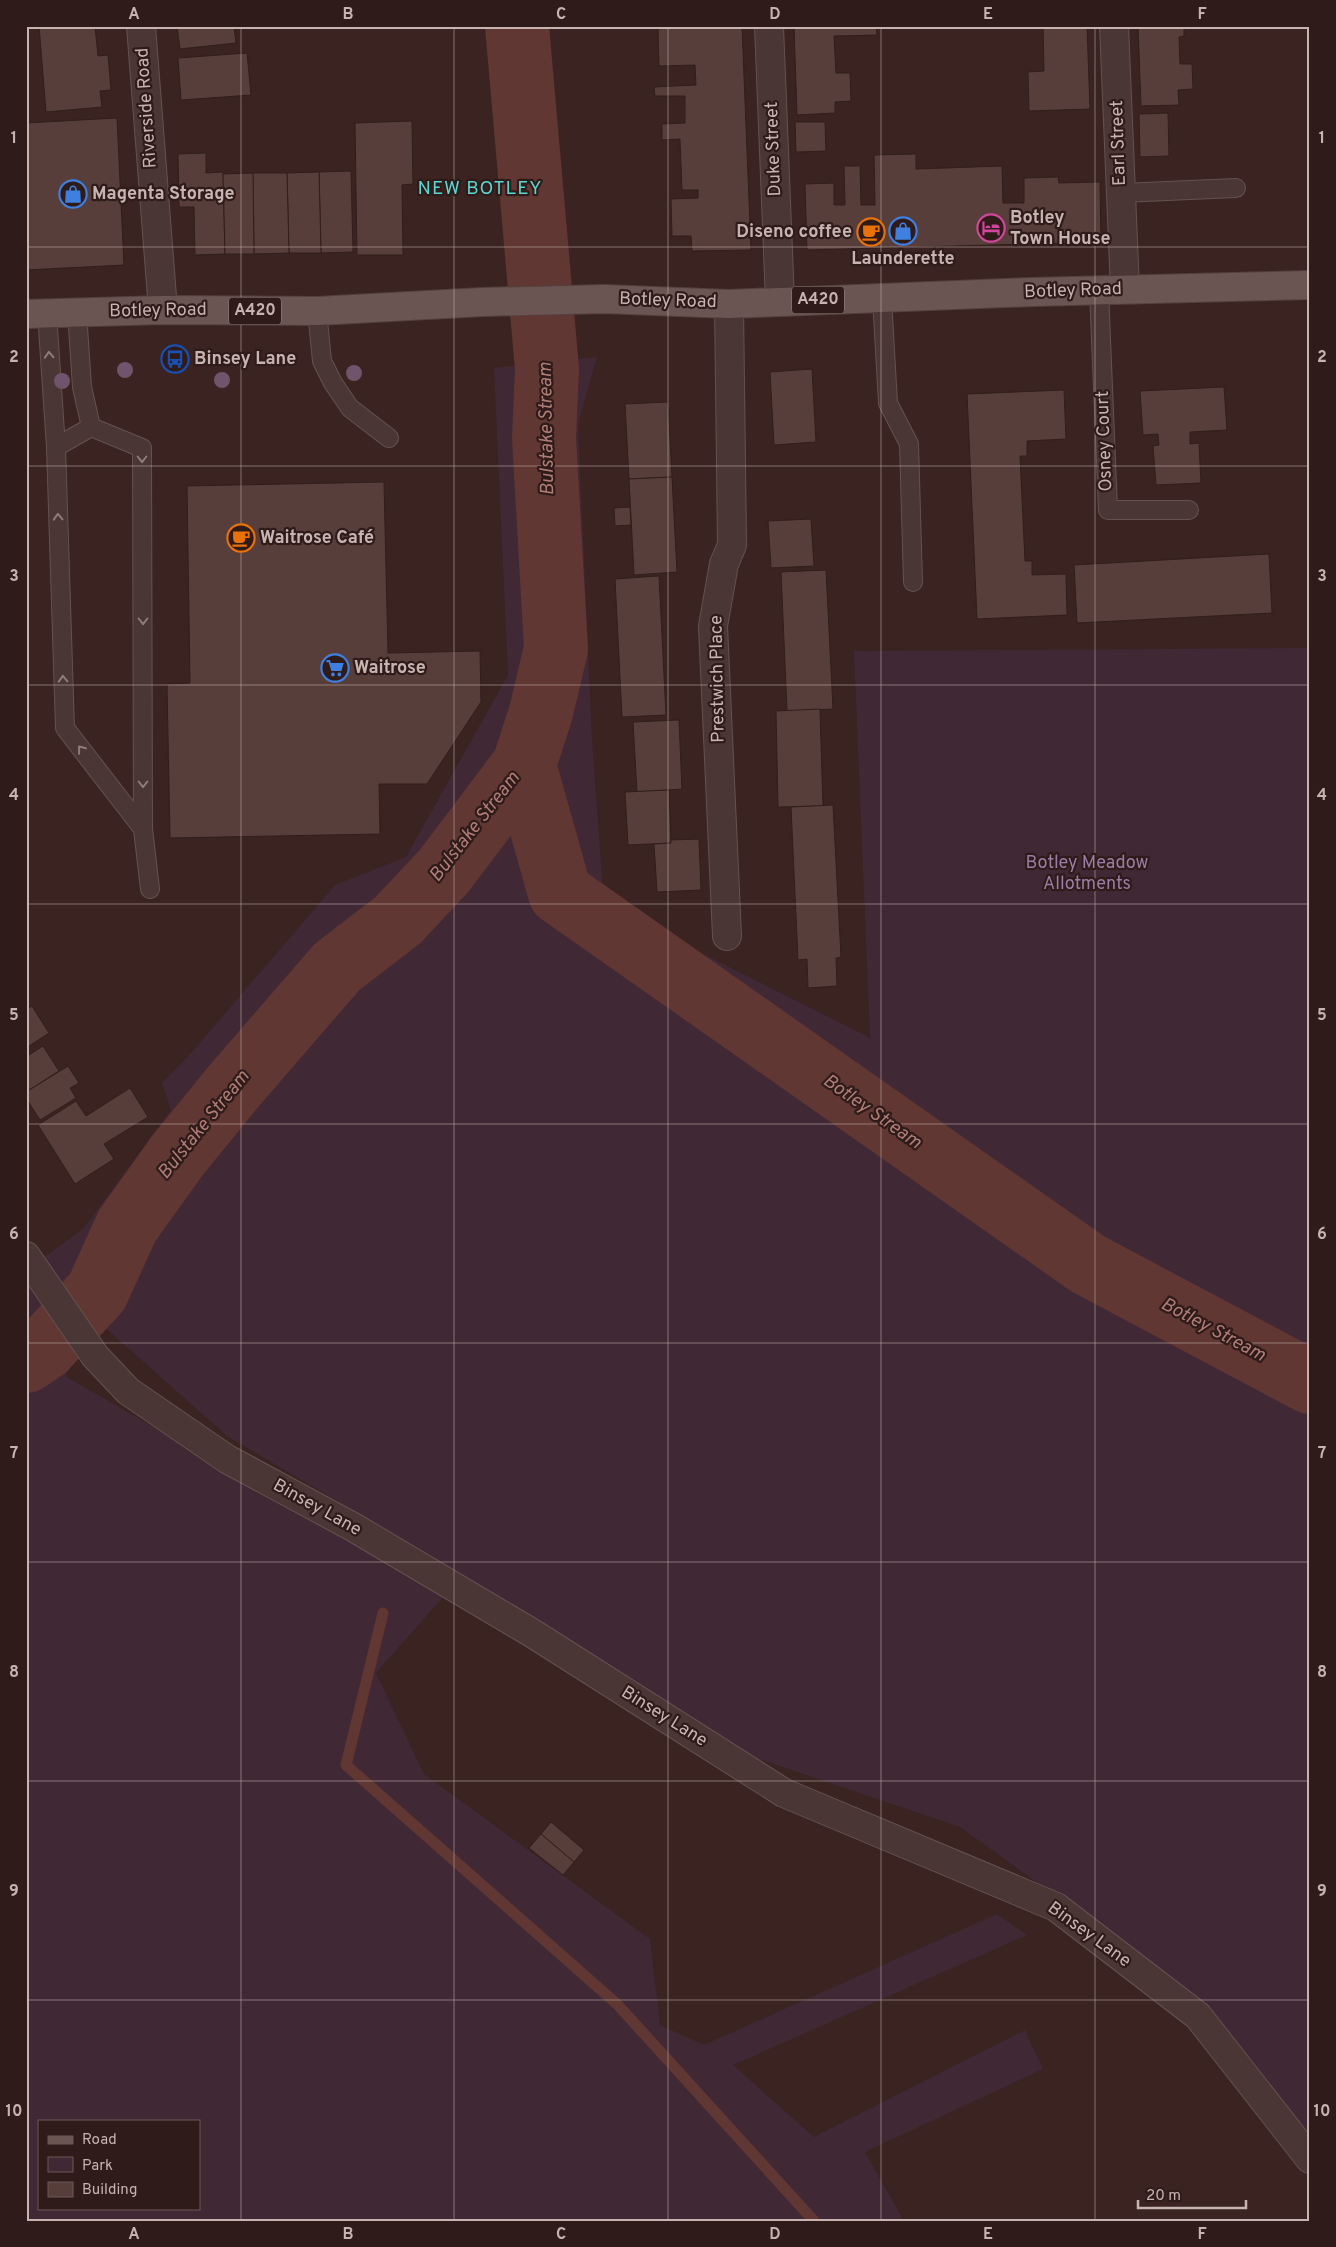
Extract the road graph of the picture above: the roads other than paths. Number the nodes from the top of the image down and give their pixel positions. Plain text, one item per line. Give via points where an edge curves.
1 (141, 26) edge
2 (769, 26) edge
3 (1114, 26) edge
4 (1236, 188) dead end
5 (1121, 193) junction
6 (1310, 285) edge
7 (1112, 289) junction
8 (882, 298) junction
9 (780, 302) junction
10 (729, 304) junction
11 (163, 310) junction
12 (317, 311) junction
13 (77, 312) junction
14 (37, 313) edge
15 (91, 427) junction
16 (389, 438) dead end
17 (56, 447) junction
18 (1189, 510) dead end
19 (913, 582) dead end
20 (143, 829) junction
21 (150, 889) dead end
22 (727, 936) dead end
23 (26, 1256) edge
24 (1310, 2159) edge

1 - 11 street, Riverside Road
2 - 9 street, Duke Street
3 - 5 street, Earl Street
4 - 5 lane
5 - 7 street, Earl Street
6 - 7 main road, Botley Road / A420
7 - 8 main road, Botley Road / A420
7 - 18 lane, Osney Court via 1108,510
8 - 9 main road, Botley Road / A420
8 - 19 lane via 888,403 909,444
9 - 10 main road, Botley Road / A420
10 - 12 main road, Botley Road / A420 via 604,299
10 - 22 street, Prestwich Place via 732,545 724,564 713,626
11 - 12 main road, Botley Road / A420
11 - 13 main road, Botley Road / A420
12 - 16 lane via 322,361 334,384 350,408
13 - 14 main road, Botley Road / A420
13 - 15 lane via 82,388
17 -> 14 lane
15 - 17 lane
15 -> 20 lane via 142,448
20 -> 17 lane via 65,728
20 - 21 lane
23 - 24 street, Binsey Lane via 95,1356 128,1391 226,1459 353,1527 532,1633 784,1793 1056,1907 1198,2016

